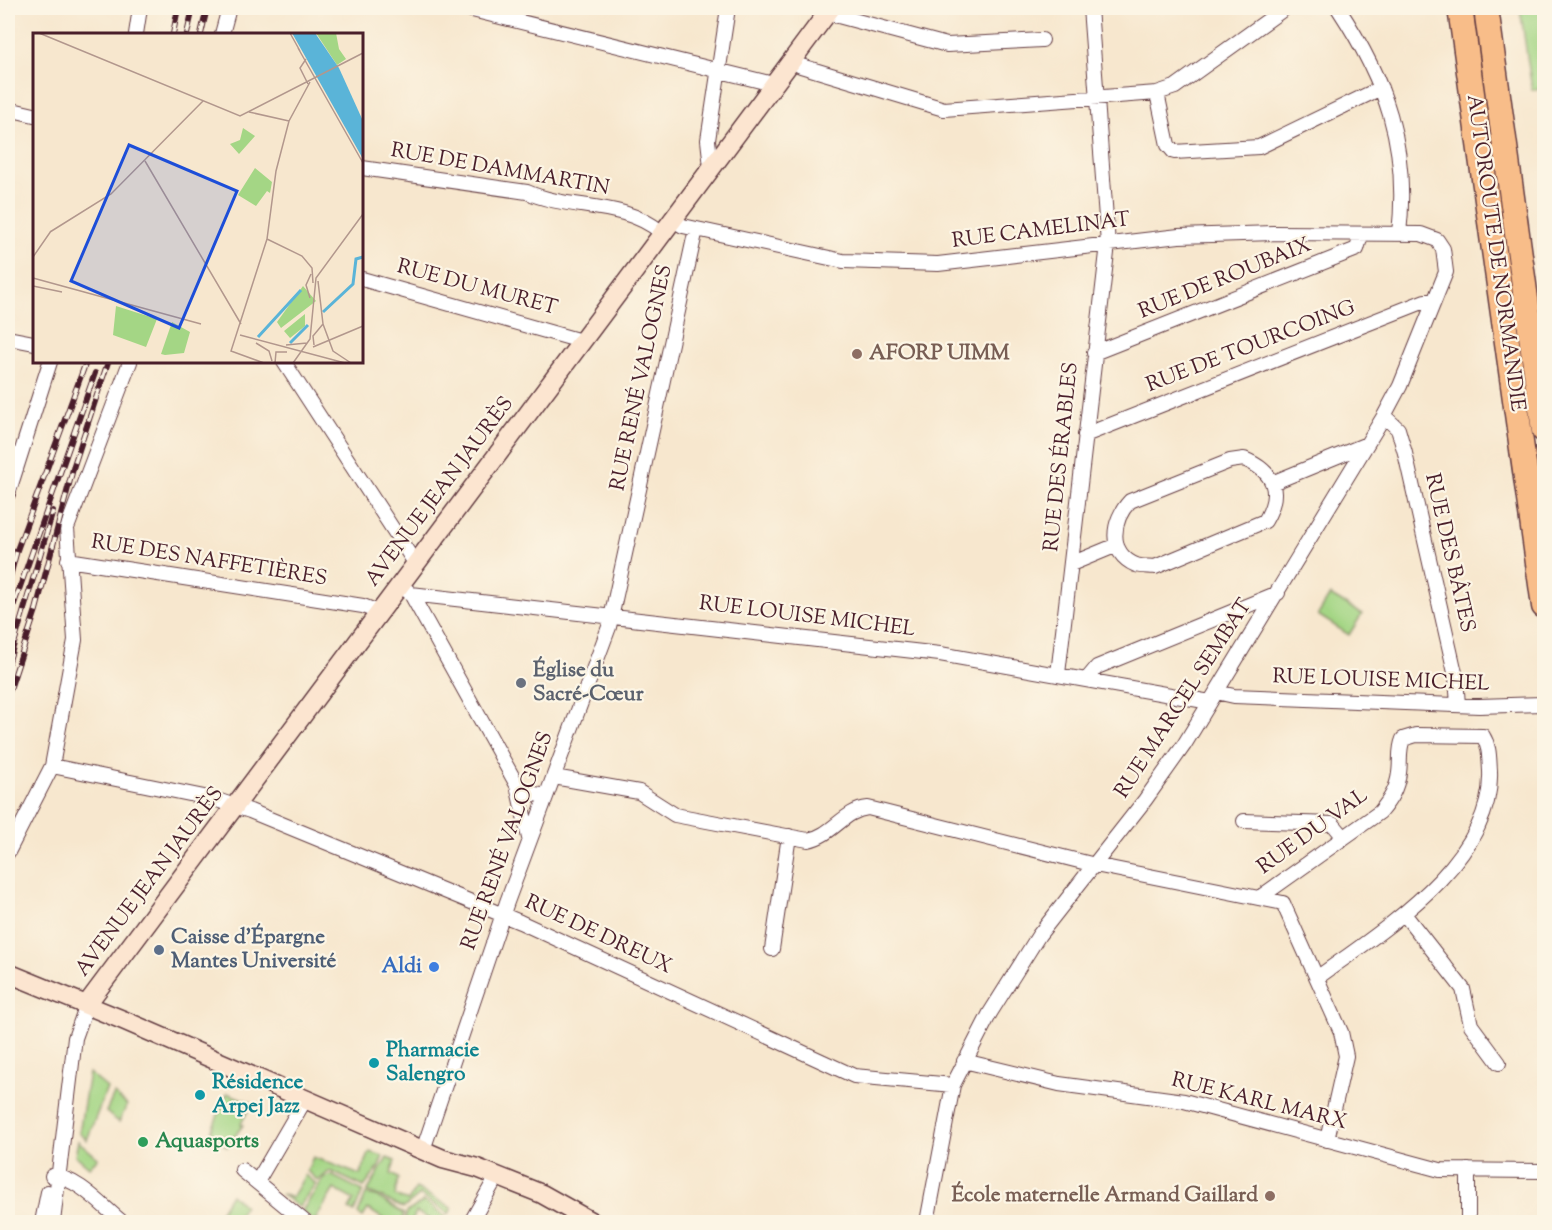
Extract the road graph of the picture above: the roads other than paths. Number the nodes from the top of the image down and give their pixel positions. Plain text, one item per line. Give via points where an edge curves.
1 (140, 8) edge
2 (229, 8) edge
3 (464, 8) edge
4 (728, 8) edge
5 (1090, 8) edge
6 (1285, 8) edge
7 (1338, 8) edge
8 (1460, 8) edge
9 (1485, 8) edge
10 (829, 10) edge
11 (136, 33) edge
12 (222, 33) edge
13 (1042, 40) dead end
14 (791, 61) junction
15 (719, 69) junction
16 (773, 84) junction
17 (1381, 88) junction
18 (1157, 93) junction
19 (1099, 96) junction
20 (8, 109) edge
21 (33, 115) edge
22 (711, 167) junction
23 (363, 168) edge
24 (666, 225) junction
25 (696, 229) junction
26 (1399, 234) junction
27 (1421, 234) joint
28 (1361, 235) junction
29 (1108, 244) junction
30 (363, 279) edge
31 (1434, 301) junction
32 (8, 338) edge
33 (581, 341) junction
34 (33, 343) edge
35 (1094, 353) junction
36 (50, 363) edge
37 (130, 363) edge
38 (285, 363) edge
39 (1384, 416) junction
40 (1545, 430) edge
41 (1085, 435) junction
42 (1366, 444) junction
43 (1272, 483) junction
44 (8, 494) edge
45 (1117, 545) junction
46 (68, 560) junction
47 (415, 563) junction
48 (1071, 564) junction
49 (405, 589) junction
50 (1278, 593) junction
51 (1545, 606) edge
52 (378, 612) junction
53 (613, 615) junction
54 (1058, 674) junction
55 (1088, 679) junction
56 (1213, 697) junction
57 (1545, 704) edge
58 (1458, 705) junction
59 (52, 766) junction
60 (554, 777) junction
61 (518, 785) junction
62 (546, 796) junction
63 (234, 806) junction
64 (1244, 821) dead end
65 (789, 836) junction
66 (1344, 836) junction
67 (529, 840) junction
68 (8, 852) edge
69 (1095, 866) junction
70 (1259, 898) junction
71 (503, 915) junction
72 (1405, 915) junction
73 (772, 948) dead end
74 (8, 973) edge
75 (1317, 978) junction
76 (87, 1004) junction
77 (964, 1061) junction
78 (1499, 1063) dead end
79 (953, 1086) junction
80 (306, 1098) junction
81 (1327, 1140) junction
82 (424, 1145) junction
83 (242, 1170) dead end
84 (1468, 1170) junction
85 (1545, 1171) edge
86 (497, 1176) junction
87 (55, 1177) junction
88 (257, 1182) junction
89 (588, 1221) edge
90 (42, 1222) edge
91 (53, 1222) edge
92 (122, 1222) edge
93 (305, 1222) edge
94 (471, 1222) edge
95 (927, 1222) edge
96 (1468, 1222) edge

1 - 11 street
2 - 12 street
3 - 15 street
4 - 15 street
5 - 19 street, RUE DES ÉRABLES
6 - 18 street via 1175,87
7 - 17 street
8 - 51 highway, AUTOROUTE DE NORMANDIE
9 - 40 highway, AUTOROUTE DE NORMANDIE
10 - 13 street via 947,45
10 - 14 main road, AVENUE JEAN JAURÈS
14 - 16 main road, AVENUE JEAN JAURÈS
14 - 19 street via 944,110
15 - 16 street
15 - 22 street via 708,140
16 - 22 main road, AVENUE JEAN JAURÈS
17 - 18 street via 1259,147 1174,152 1168,144
17 - 26 street via 1401,156 1404,196
18 - 19 street
19 - 29 street, RUE DES ÉRABLES
20 - 21 street
22 - 24 main road, AVENUE JEAN JAURÈS
23 - 24 street, RUE DE DAMMARTIN via 527,192
24 - 25 street, RUE CAMELINAT
24 - 33 main road, AVENUE JEAN JAURÈS
25 - 29 street, RUE CAMELINAT via 843,261 938,264
25 - 53 street, RUE RENÉ VALOGNES
26 - 27 street, RUE CAMELINAT
26 - 28 street, RUE CAMELINAT
27 - 31 street, RUE MARCEL SEMBAT via 1437,240 1446,261 1446,272
28 - 29 street, RUE CAMELINAT via 1274,233
28 - 35 street, RUE DE ROUBAIX via 1357,249
29 - 35 street, RUE DES ÉRABLES
30 - 33 street, RUE DU MURET
31 - 39 street, RUE MARCEL SEMBAT
31 - 41 street, RUE DE TOURCOING
32 - 34 street
33 - 47 main road, AVENUE JEAN JAURÈS
35 - 41 street, RUE DES ÉRABLES
36 - 44 street
37 - 46 street via 68,520
38 - 47 street
39 - 42 street, RUE MARCEL SEMBAT
39 - 58 street, RUE DES BÂTES via 1398,429 1405,453 1456,677
41 - 48 street, RUE DES ÉRABLES
42 - 43 street
42 - 50 street, RUE MARCEL SEMBAT
43 - 45 street via 1272,510 1254,528 1155,567 1137,565 1123,556
43 - 45 street via 1258,465 1244,459 1230,461 1130,501 1120,511 1114,526
45 - 48 street
46 - 52 street, RUE DES NAFFETIÈRES via 363,606
46 - 59 street via 75,640
47 - 49 main road, AVENUE JEAN JAURÈS
48 - 54 street, RUE DES ÉRABLES
49 - 52 main road, AVENUE JEAN JAURÈS
49 - 53 street, RUE LOUISE MICHEL
49 - 61 street
50 - 55 street via 1105,663 1093,670
50 - 56 street, RUE MARCEL SEMBAT
52 - 63 main road, AVENUE JEAN JAURÈS
53 - 54 street, RUE LOUISE MICHEL via 940,654
53 - 60 street, RUE RENÉ VALOGNES
54 - 55 street, RUE LOUISE MICHEL
55 - 56 street, RUE LOUISE MICHEL
56 - 58 street, RUE LOUISE MICHEL
56 - 69 street, RUE MARCEL SEMBAT via 1145,800
57 - 58 street, RUE LOUISE MICHEL
59 - 63 street, RUE DE DREUX
59 - 68 street
60 - 62 street, RUE RENÉ VALOGNES
60 - 65 street via 639,792 675,815
61 - 62 street via 529,793
61 - 67 street
62 - 67 street, RUE RENÉ VALOGNES
63 - 71 street, RUE DE DREUX
63 - 76 main road, AVENUE JEAN JAURÈS
64 - 66 street via 1333,824
65 - 69 street via 820,838 857,809 868,808
65 - 73 street
66 - 70 street, RUE DU VAL
66 - 72 street, RUE DU VAL via 1380,812 1393,796 1400,771 1398,750 1402,738 1483,736 1489,745 1491,786 1477,828 1452,866
67 - 71 street, RUE RENÉ VALOGNES
69 - 70 street
69 - 77 street, RUE MARCEL SEMBAT via 1019,964
70 - 75 street via 1283,903
71 - 79 street, RUE DE DREUX via 854,1076
71 - 82 street, RUE RENÉ VALOGNES
72 - 75 street
72 - 78 street via 1463,989 1471,1025
74 - 76 main road
75 - 81 street via 1341,1032 1346,1056
76 - 80 main road
76 - 87 street via 75,1038
77 - 79 street, RUE MARCEL SEMBAT
77 - 81 street, RUE KARL MARX via 1059,1084 1184,1101
79 - 95 street, RUE MARCEL SEMBAT
80 - 82 main road via 369,1118
80 - 88 street
81 - 84 street, RUE KARL MARX via 1440,1170
82 - 86 main road
83 - 88 street
84 - 85 street, RUE KARL MARX
84 - 96 street
86 - 89 main road via 542,1194
86 - 94 street
87 - 90 street
87 - 91 street
87 - 92 street via 83,1190
88 - 93 street

